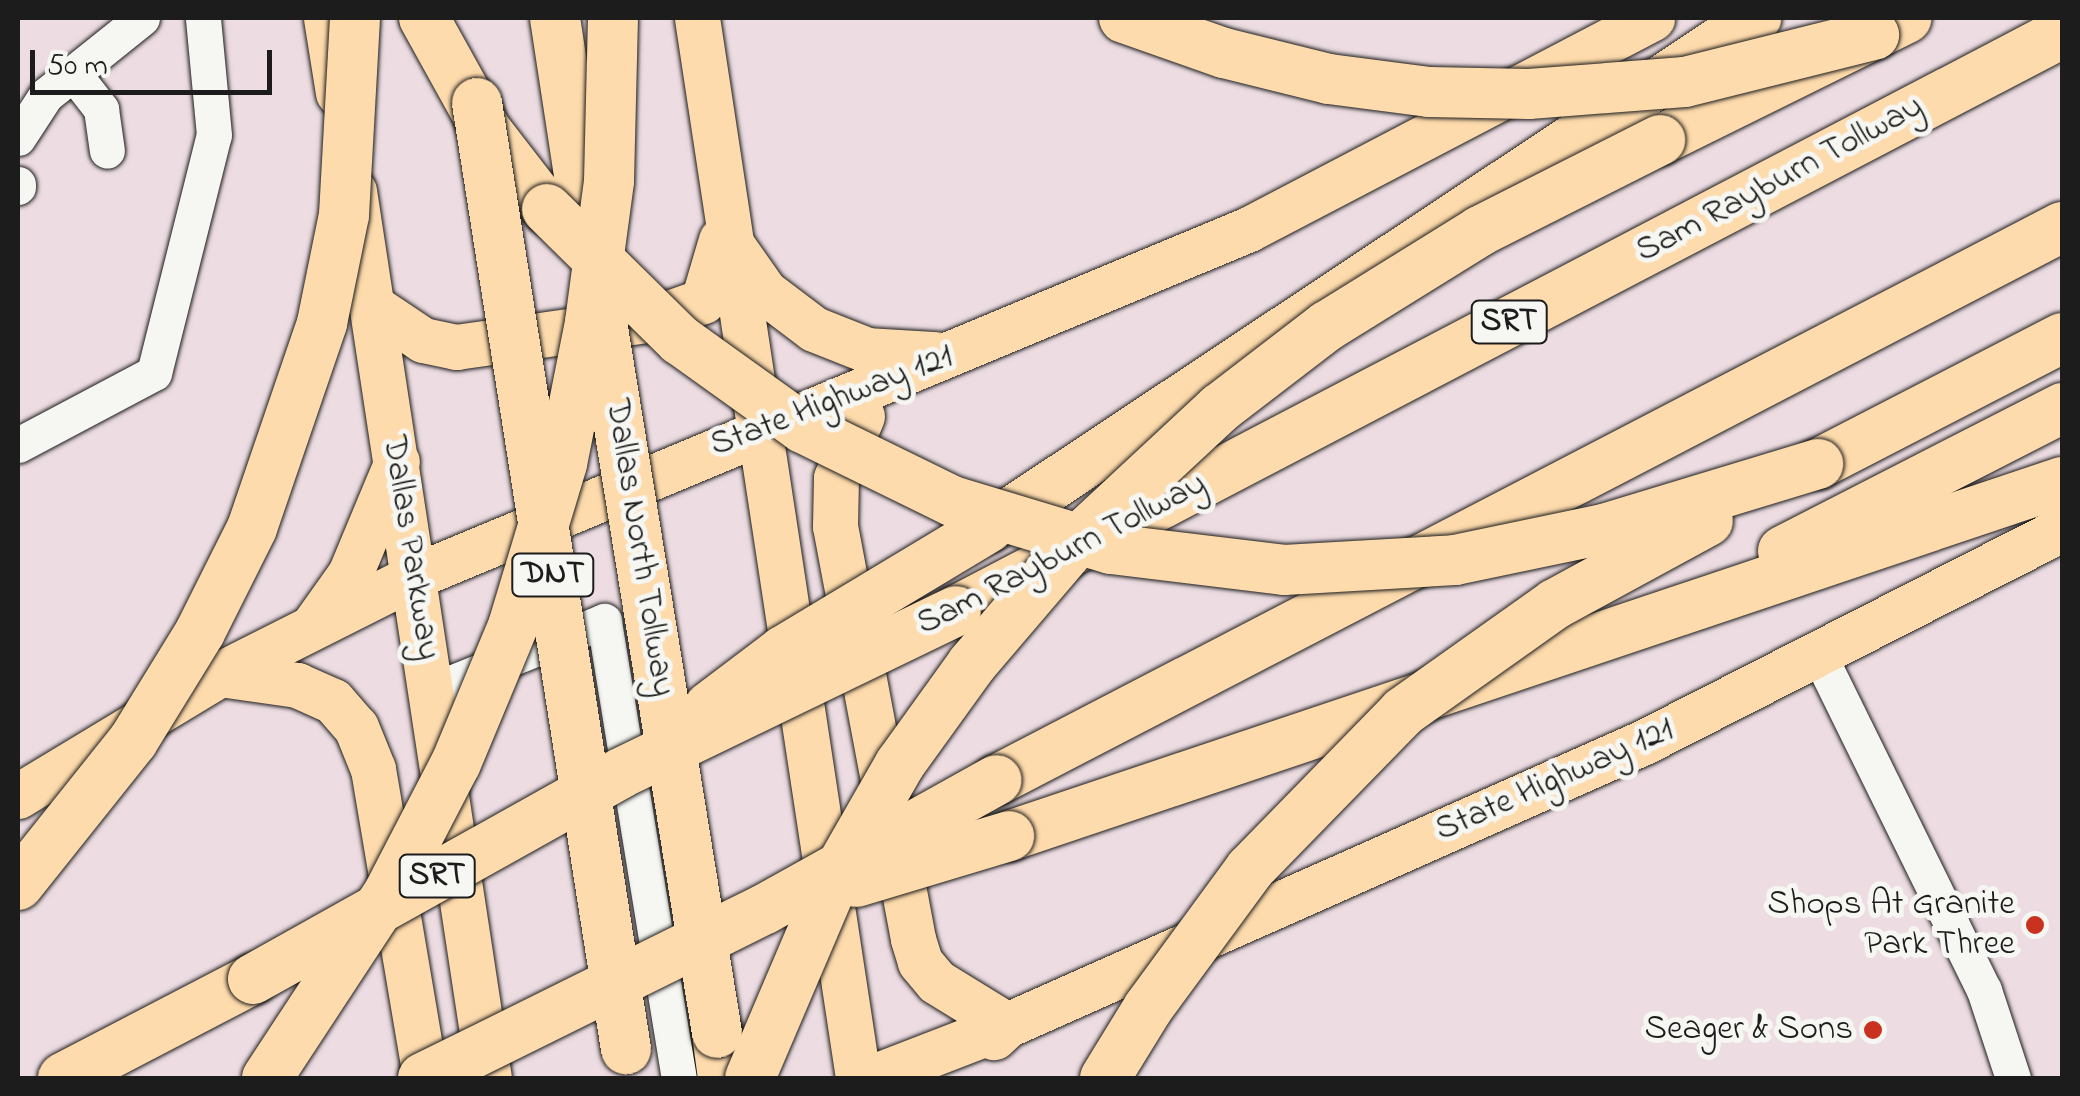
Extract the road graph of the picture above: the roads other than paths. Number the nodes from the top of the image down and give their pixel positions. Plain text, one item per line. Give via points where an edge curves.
1 (142, 18) edge
2 (203, 18) edge
3 (326, 18) edge
4 (355, 18) edge
5 (424, 18) edge
6 (464, 18) edge
7 (555, 18) edge
8 (582, 18) edge
9 (613, 18) edge
10 (697, 18) edge
11 (1124, 18) edge
12 (1652, 18) edge
13 (1756, 18) edge
14 (1890, 26) edge
15 (2062, 33) edge
16 (73, 73) junction
17 (18, 138) edge
18 (107, 151) dead end
19 (726, 203) junction
20 (584, 208) junction
21 (2062, 227) edge
22 (733, 247) junction
23 (372, 306) junction
24 (2062, 338) edge
25 (957, 355) junction
26 (900, 374) junction
27 (2062, 408) edge
28 (756, 430) junction
29 (18, 445) edge
30 (397, 461) junction
31 (1818, 464) junction
32 (2062, 482) edge
33 (2062, 530) edge
34 (415, 576) junction
35 (311, 629) junction
36 (1622, 632) junction
37 (1819, 655) junction
38 (220, 674) junction
39 (432, 691) junction
40 (621, 774) junction
41 (18, 796) edge
42 (18, 885) edge
43 (765, 909) junction
44 (1007, 1025) junction
45 (63, 1078) edge
46 (267, 1078) edge
47 (424, 1078) edge
48 (489, 1078) edge
49 (631, 1078) edge
50 (680, 1078) edge
51 (723, 1078) edge
52 (750, 1078) edge
53 (858, 1078) edge
54 (870, 1078) edge
55 (956, 1078) edge
56 (1106, 1078) edge
57 (2013, 1078) edge

1 - 16 lane
2 - 29 lane via 214,135 154,373
3 - 23 main road, Dallas Parkway
4 - 42 highway, bridge via 344,215 322,322 252,528 200,632 133,742
5 - 31 highway, bridge via 514,168 608,275 680,340 850,455 1016,524 1183,563 1364,568 1529,547
6 - 49 highway, DNT, bridge
7 - 20 highway, Dallas North Tollway / DNT
8 - 20 highway
9 - 46 highway, bridge via 609,181 590,322 562,464 512,626 456,763 389,892
10 - 19 main road
11 - 14 highway, bridge via 1294,71 1430,92 1548,93 1685,82
12 - 25 main road, State Highway 121 via 1249,229
13 - 40 highway, bridge via 989,527 782,651
14 - 52 highway, bridge via 1425,262 1277,362 1163,456 1024,600 900,764 837,874
15 - 40 highway, Sam Rayburn Tollway / SRT, bridge via 956,611
16 - 17 lane via 46,94
16 - 18 lane via 100,110
19 - 22 main road
19 - 23 main road via 711,290 700,303 666,316 456,347 423,340
20 - 51 highway, Dallas North Tollway / DNT, bridge
21 - 43 highway, bridge via 996,780
22 - 25 main road via 765,292 814,329 867,350
22 - 28 main road
23 - 30 main road, Dallas Parkway
24 - 31 highway
25 - 26 main road, State Highway 121
26 - 28 main road, State Highway 121
26 - 44 main road via 854,425 836,478 835,526 920,962 959,999
27 - 36 highway
28 - 34 main road, State Highway 121
28 - 53 main road
30 - 34 main road, Dallas Parkway
30 - 35 main road via 350,574
31 - 56 highway, bridge via 1610,571 1504,637 1403,712 1250,870 1148,1008
32 - 36 highway
33 - 37 main road, State Highway 121
34 - 35 main road, State Highway 121
34 - 39 main road, Dallas Parkway
35 - 38 main road, State Highway 121
36 - 43 highway, bridge via 1009,836
37 - 44 main road, State Highway 121 via 1626,750
37 - 57 lane via 1984,990
38 - 41 main road, State Highway 121
38 - 47 main road via 297,686 333,700 356,727 374,769
39 - 48 main road, Dallas Parkway
39 - 50 lane via 604,622
40 - 45 highway, Sam Rayburn Tollway / SRT, bridge
43 - 47 highway, bridge
44 - 54 main road, State Highway 121
44 - 55 main road

